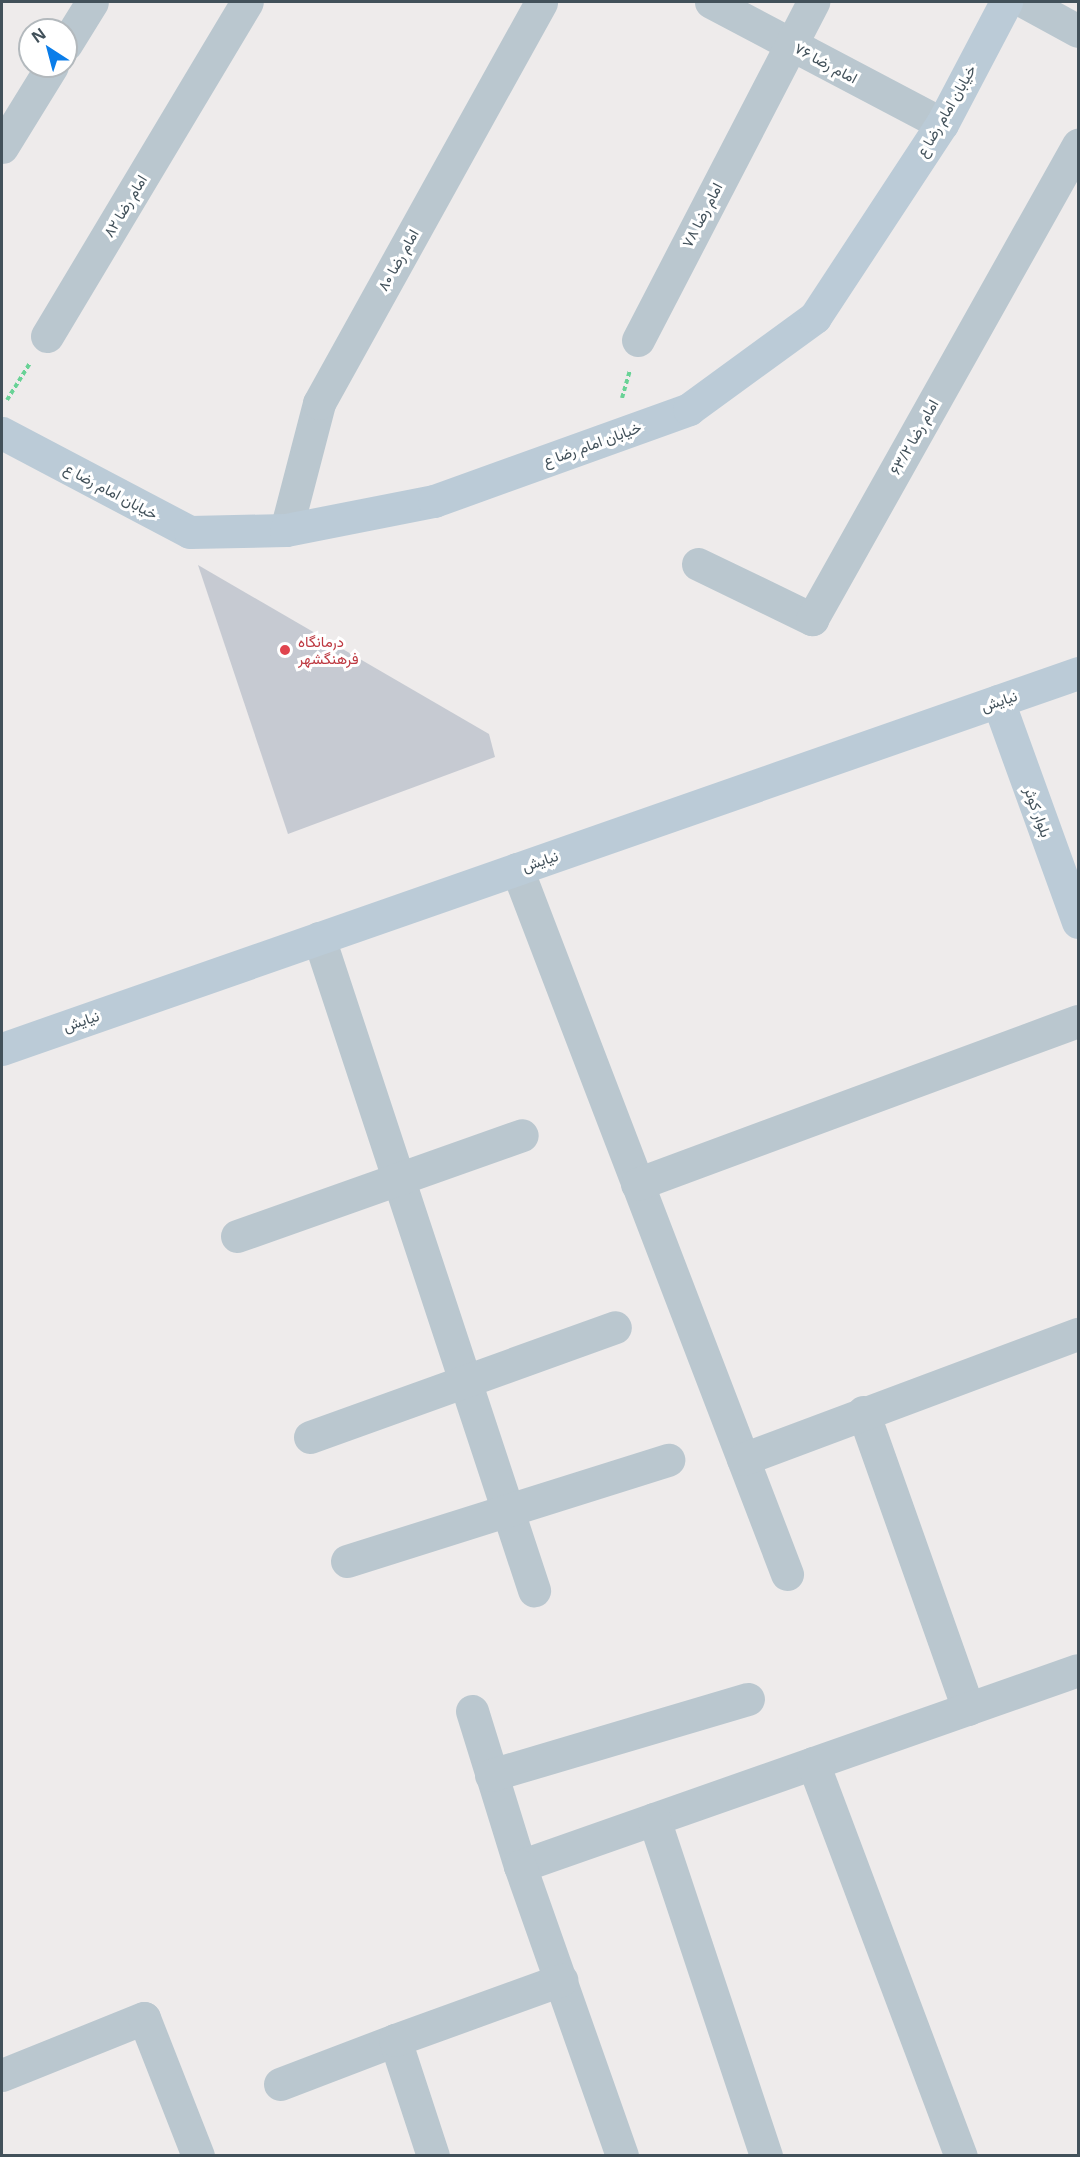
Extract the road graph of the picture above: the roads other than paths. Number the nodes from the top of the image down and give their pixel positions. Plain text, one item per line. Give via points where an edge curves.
1 (92, 2) edge
2 (247, 2) edge
3 (541, 2) edge
4 (711, 2) edge
5 (813, 2) edge
6 (1006, 2) edge
7 (1025, 2) edge
8 (78, 25) edge
9 (1078, 31) edge
10 (790, 44) junction
11 (45, 78) edge
12 (942, 124) junction
13 (1078, 145) edge
14 (2, 147) edge
15 (47, 336) road end
16 (638, 340) road end
17 (2, 433) edge
18 (286, 530) junction
19 (698, 564) dead end
20 (1078, 673) edge
21 (998, 701) junction
22 (517, 869) junction
23 (1078, 922) edge
24 (319, 938) junction
25 (1078, 1021) edge
26 (2, 1049) edge
27 (522, 1135) dead end
28 (399, 1178) junction
29 (637, 1184) junction
30 (237, 1236) dead end
31 (615, 1327) dead end
32 (1078, 1334) edge
33 (465, 1381) junction
34 (863, 1412) junction
35 (310, 1437) dead end
36 (743, 1459) junction
37 (668, 1460) dead end
38 (508, 1510) junction
39 (347, 1561) dead end
40 (787, 1574) dead end
41 (534, 1590) dead end
42 (1078, 1670) edge
43 (747, 1698) dead end
44 (968, 1709) junction
45 (472, 1711) dead end
46 (813, 1763) junction
47 (491, 1775) junction
48 (654, 1819) junction
49 (520, 1866) junction
50 (561, 1980) junction
51 (394, 2040) junction
52 (2, 2075) edge
53 (280, 2084) dead end
54 (198, 2156) edge
55 (433, 2156) edge
56 (622, 2156) edge
57 (766, 2156) edge
58 (962, 2156) edge

1 - 8 street
2 - 15 street, امام رضا ۸۲
3 - 18 street, امام رضا ۸۰ via 319,404
4 - 10 street, امام رضا ۷۶
5 - 10 street, امام رضا ۷۸
6 - 12 street, خیابان امام رضا ع
7 - 9 street
10 - 12 street, امام رضا ۷۶
10 - 16 street, امام رضا ۷۸
11 - 14 street
12 - 18 street, خیابان امام رضا ع via 815,317 688,409 434,501
13 - 19 street, امام رضا ۶۳/۲ via 812,619
17 - 18 street, خیابان امام رضا ع via 190,532
20 - 21 street, نیایش
21 - 22 street, نیایش
21 - 23 street, بلوار کوثر
22 - 24 street, نیایش
22 - 29 street
24 - 26 street, نیایش
24 - 28 street
25 - 29 street
27 - 28 street
28 - 30 street
28 - 33 street
29 - 36 street
31 - 33 street
32 - 34 street
33 - 35 street
33 - 38 street
34 - 36 street
34 - 44 street
36 - 40 street
37 - 38 street
38 - 39 street
38 - 41 street
42 - 44 street
43 - 47 street
44 - 46 street
45 - 47 street
46 - 48 street
46 - 58 street
47 - 49 street
48 - 49 street
48 - 57 street
49 - 50 street
50 - 51 street
50 - 56 street
51 - 53 street
51 - 55 street
52 - 54 street via 144,2018

